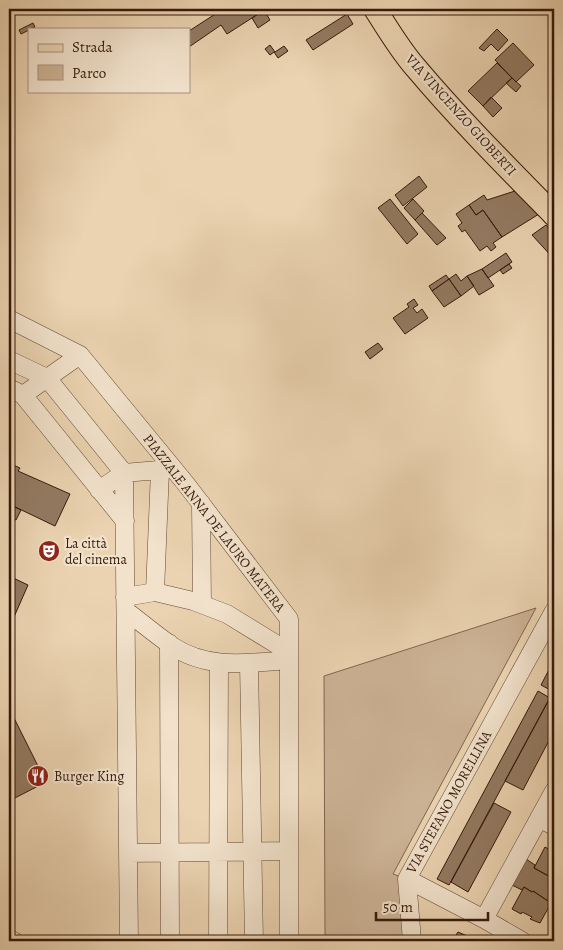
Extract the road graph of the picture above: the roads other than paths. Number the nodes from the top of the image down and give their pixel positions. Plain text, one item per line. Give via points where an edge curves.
1 (375, 9) edge
2 (554, 215) edge
3 (9, 320) edge
4 (80, 355) junction
5 (9, 360) edge
6 (47, 378) junction
7 (16, 391) edge
8 (166, 469) junction
9 (124, 473) junction
10 (99, 490) junction
11 (201, 503) junction
12 (125, 521) junction
13 (155, 592) junction
14 (126, 604) junction
15 (202, 604) junction
16 (554, 611) edge
17 (169, 643) junction
18 (289, 656) junction
19 (219, 663) junction
20 (249, 663) junction
21 (554, 791) edge
22 (547, 822) edge
23 (252, 851) junction
24 (289, 851) junction
25 (170, 852) junction
26 (218, 852) junction
27 (128, 853) junction
28 (407, 879) junction
29 (484, 920) junction
30 (9, 939) edge
31 (14, 941) edge
32 (129, 941) edge
33 (170, 941) edge
34 (218, 941) edge
35 (254, 941) edge
36 (289, 941) edge
37 (412, 941) edge
38 (522, 941) edge

1 - 2 main road, VIA VINCENZO GIOBERTI via 415,67
3 - 4 street, PIAZZALE ANNA DE LAURO MATERA
4 - 6 street
4 - 8 street, PIAZZALE ANNA DE LAURO MATERA
5 - 6 street
6 - 7 street
6 - 9 street
7 - 10 street
8 - 9 street
8 - 11 street, PIAZZALE ANNA DE LAURO MATERA
8 - 13 street
9 - 10 street
9 - 12 street
10 - 12 street
11 - 15 street
11 - 18 street, PIAZZALE ANNA DE LAURO MATERA via 288,619
12 - 14 street
13 - 14 street
13 - 15 street
14 - 17 street
14 - 27 street
15 - 18 street via 227,614
16 - 28 street, VIA STEFANO MORELLINA
17 - 19 street via 199,659
17 - 25 street
18 - 20 street
18 - 24 street, PIAZZALE ANNA DE LAURO MATERA
19 - 20 street
19 - 26 street
20 - 23 street
21 - 22 street
22 - 29 street
23 - 24 street
23 - 26 street
23 - 35 street
24 - 36 street, PIAZZALE ANNA DE LAURO MATERA
25 - 26 street
25 - 27 street
25 - 33 street
26 - 34 street
27 - 32 street
28 - 29 street, VIA STEFANO MORELLINA
28 - 37 street
29 - 38 street, VIA STEFANO MORELLINA
30 - 31 street

